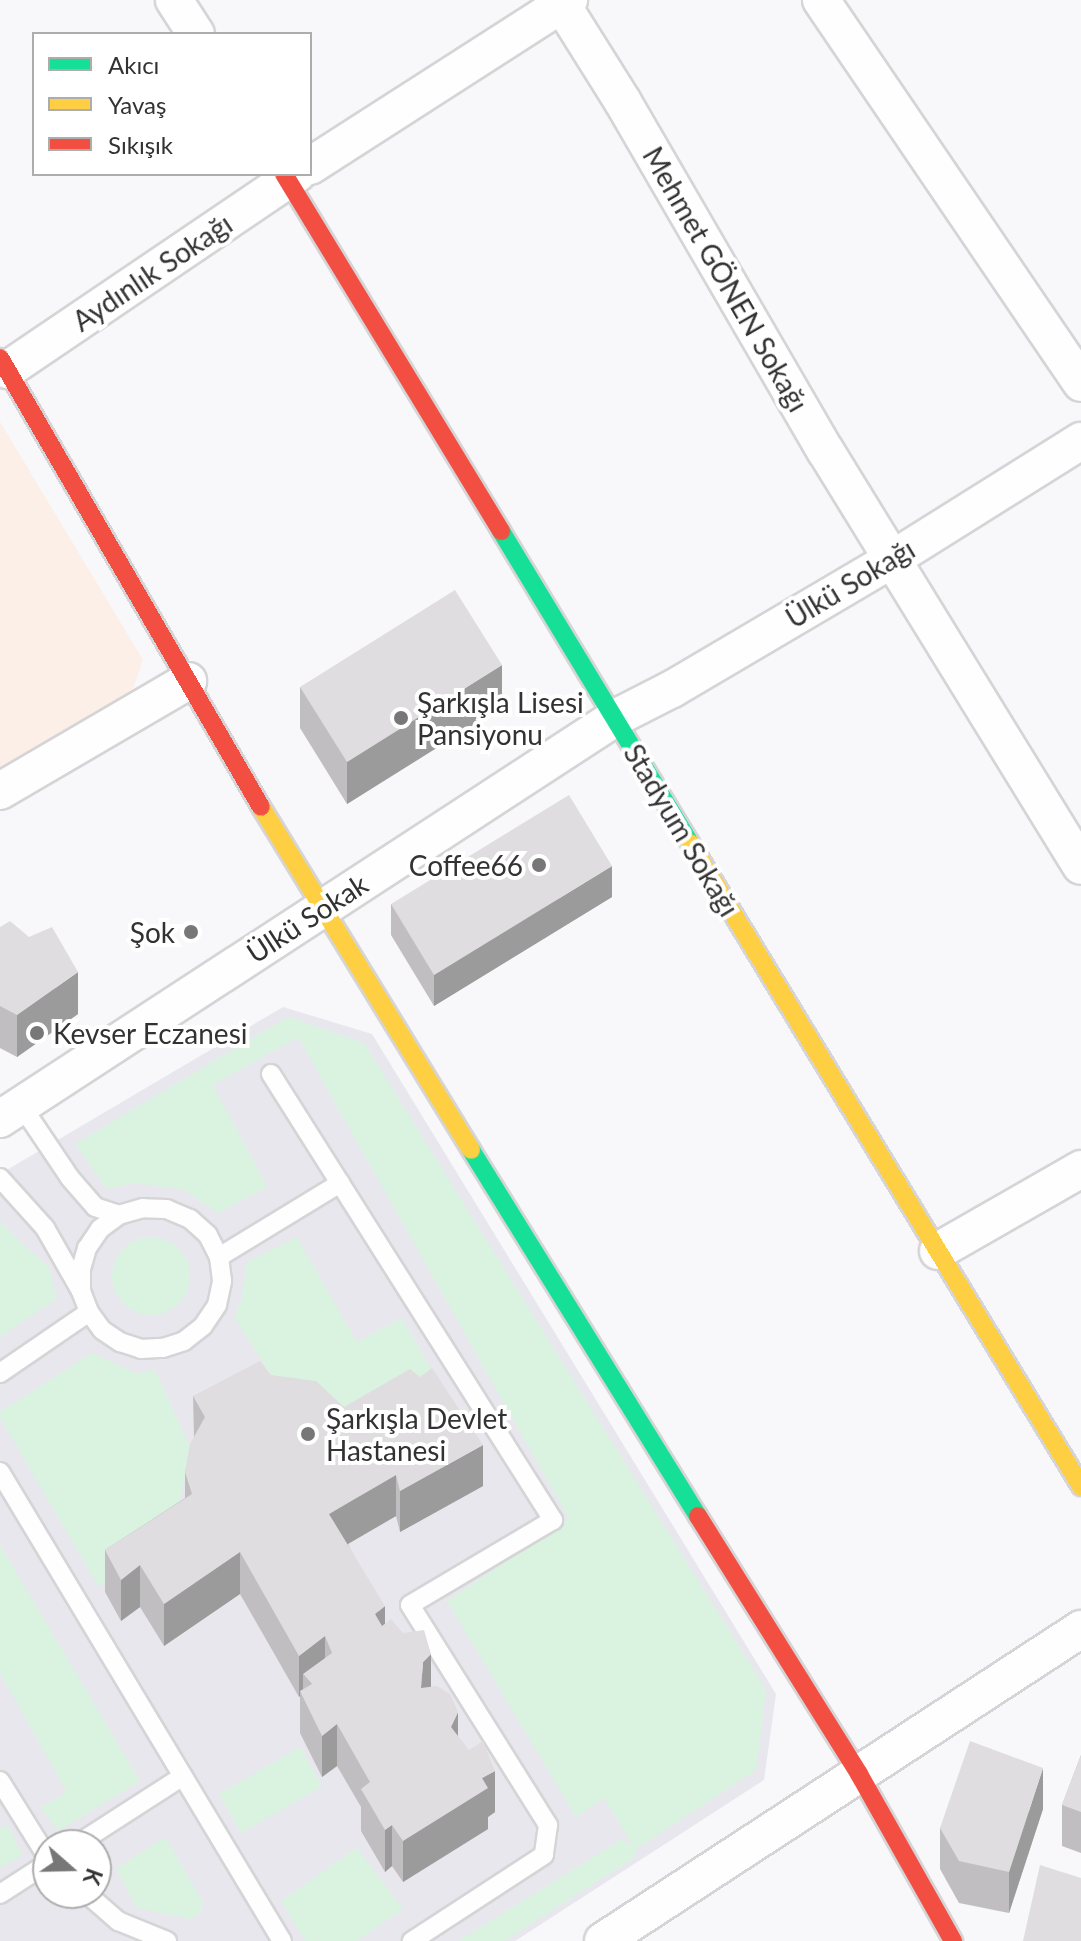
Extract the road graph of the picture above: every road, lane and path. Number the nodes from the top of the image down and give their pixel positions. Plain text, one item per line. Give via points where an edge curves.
1 (174, 0) edge
2 (821, 0) edge
3 (563, 1) edge
4 (195, 32) edge
5 (312, 161) edge
6 (289, 176) edge
7 (296, 176) edge
8 (4, 364) edge
9 (1081, 383) edge
10 (1081, 441) edge
11 (891, 560) junction
12 (188, 681) junction
13 (615, 718) junction
14 (0, 791) edge
15 (1071, 823) edge
16 (1081, 866) edge
17 (321, 909) junction
18 (271, 1074) dead end
19 (11, 1112) edge
20 (1081, 1169) edge
21 (0, 1178) edge
22 (340, 1183) junction
23 (119, 1215) junction
24 (938, 1251) junction
25 (219, 1257) junction
26 (81, 1291) junction
27 (89, 1312) junction
28 (0, 1373) edge
29 (0, 1472) edge
30 (1081, 1486) edge
31 (1081, 1629) edge
32 (859, 1774) junction
33 (183, 1776) junction
34 (0, 1781) edge
35 (101, 1829) edge
36 (32, 1834) edge
37 (32, 1872) edge
38 (0, 1894) edge
39 (104, 1909) edge
40 (167, 1941) edge
41 (282, 1941) edge
42 (412, 1941) edge
43 (603, 1941) edge
44 (953, 1941) edge

1 - 4 street
2 - 9 street
3 - 5 street, Aydınlık Sokağı
3 - 11 street, Mehmet GÖNEN Sokağı
6 - 8 street, Aydınlık Sokağı
7 - 13 street, Stadyum Sokağı
8 - 12 street
10 - 11 street, Ülkü Sokağı
11 - 13 street, Ülkü Sokağı
11 - 15 street, Mehmet GÖNEN Sokağı
12 - 14 street
12 - 17 street
13 - 17 street, Ülkü Sokak
13 - 24 street, Stadyum Sokağı
15 - 16 street, Mehmet GÖNEN Sokağı
17 - 19 street, Ülkü Sokak
17 - 32 street
18 - 22 lane
19 - 23 lane via 95,1207
20 - 24 street
21 - 26 lane via 45,1228
22 - 25 lane
22 - 42 lane via 553,1520 410,1605 548,1825 544,1855
23 - 25 lane via 167,1209 208,1235
23 - 26 lane via 87,1248
24 - 30 street, Stadyum Sokağı
25 - 27 lane via 217,1305 184,1341 141,1349 102,1330
26 - 27 lane
27 - 28 lane
29 - 33 lane
31 - 32 street
32 - 43 street
32 - 44 street
33 - 35 lane
33 - 41 lane
34 - 36 lane
37 - 38 lane
39 - 40 lane via 118,1921

